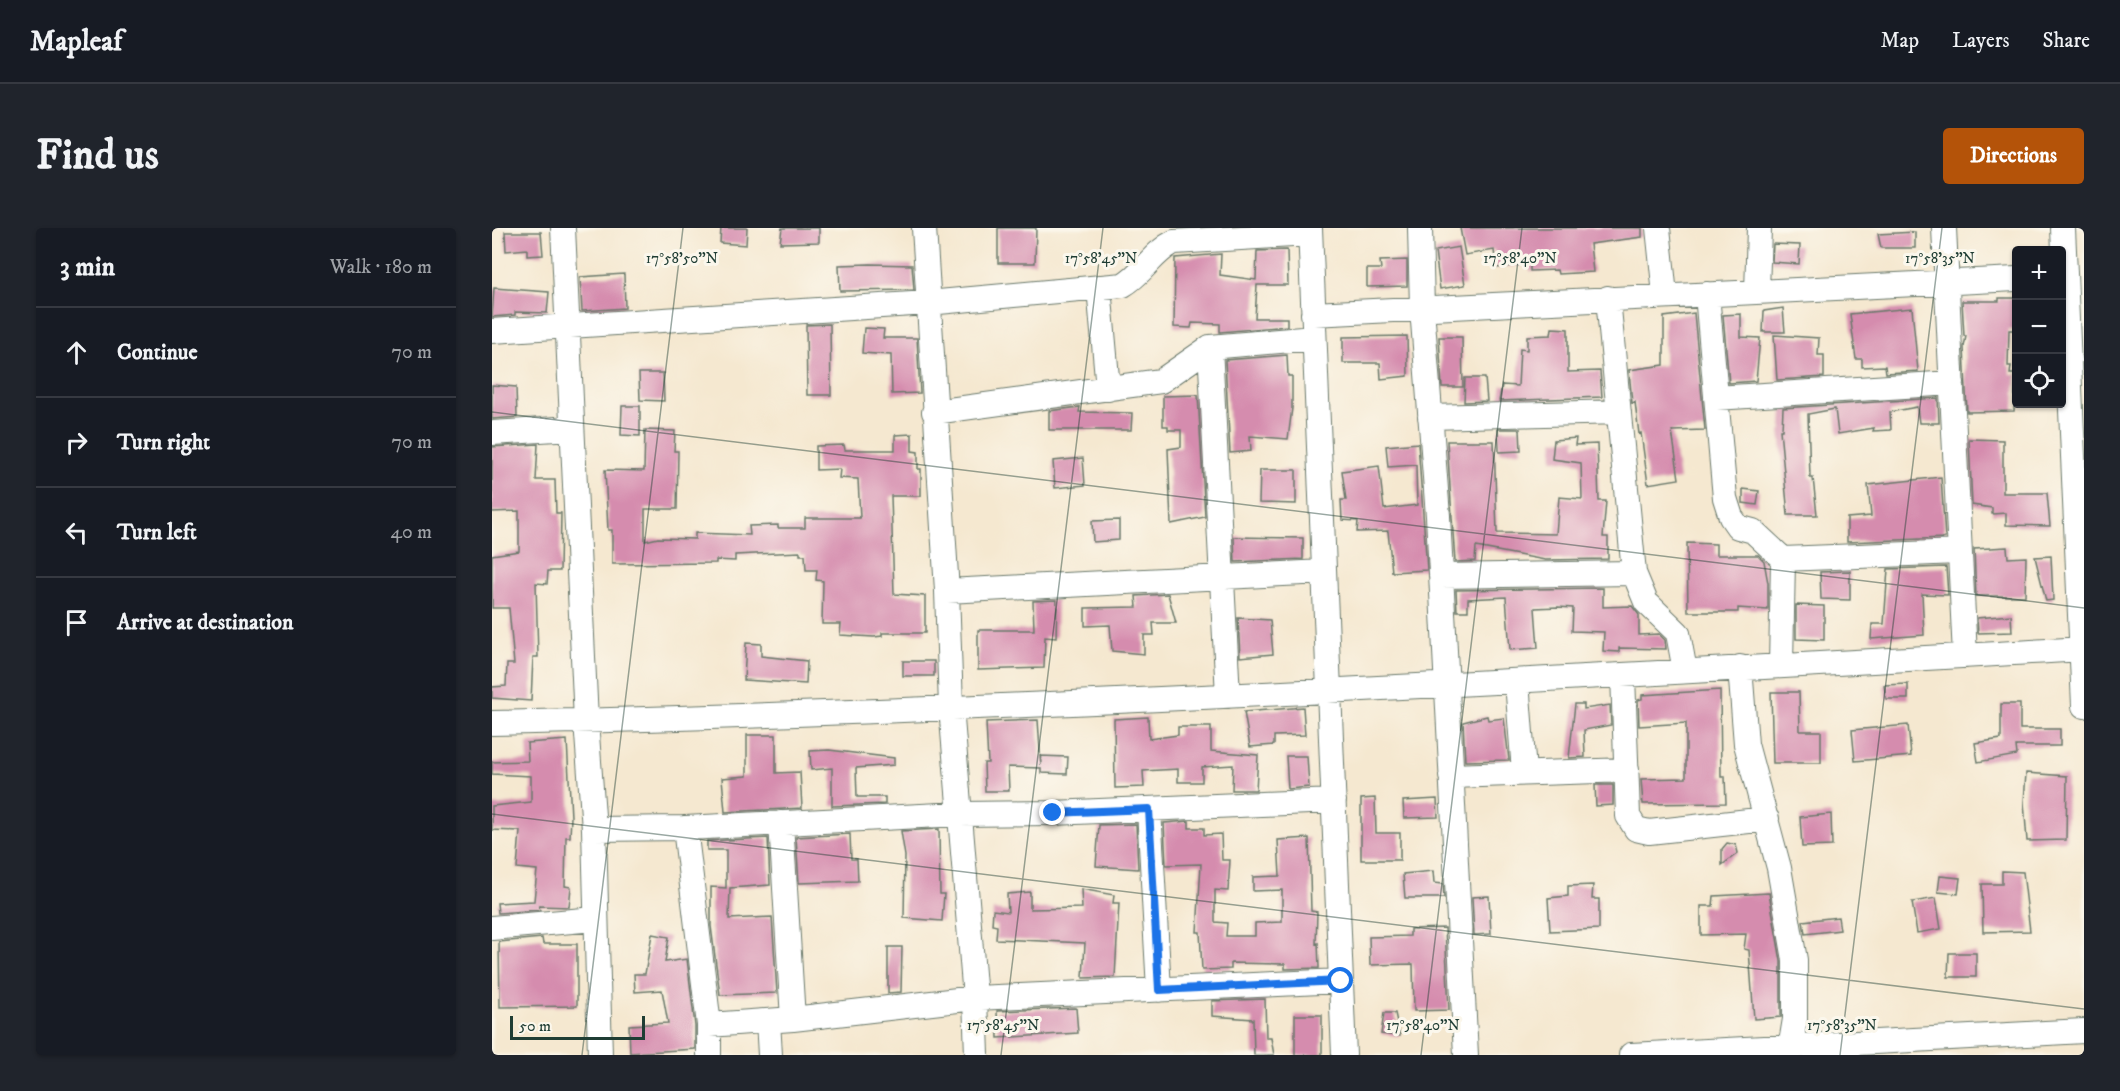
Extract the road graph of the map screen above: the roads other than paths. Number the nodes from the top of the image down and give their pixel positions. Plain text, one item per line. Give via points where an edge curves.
1 (563, 228) edge
2 (924, 228) edge
3 (1420, 228) edge
4 (1658, 228) edge
5 (1759, 228) edge
6 (1944, 228) edge
7 (2063, 228) edge
8 (1310, 231) edge
9 (2070, 276) edge
10 (2012, 279) edge
11 (1948, 284) junction
12 (1100, 287) junction
13 (1756, 292) junction
14 (1707, 294) junction
15 (1665, 295) junction
16 (1608, 298) junction
17 (928, 303) junction
18 (1422, 308) junction
19 (1313, 314) junction
20 (567, 326) junction
21 (492, 331) edge
22 (1314, 338) junction
23 (1210, 347) junction
24 (1952, 383) junction
25 (1108, 389) junction
26 (1716, 399) junction
27 (934, 412) junction
28 (1619, 412) junction
29 (1430, 417) junction
30 (572, 428) junction
31 (492, 433) edge
32 (1959, 552) junction
33 (1783, 559) junction
34 (1324, 572) junction
35 (1634, 573) junction
36 (1222, 576) junction
37 (1441, 576) junction
38 (947, 591) junction
39 (2083, 649) edge
40 (1965, 656) junction
41 (1781, 666) junction
42 (1740, 667) junction
43 (1685, 671) junction
44 (1623, 675) junction
45 (1517, 682) junction
46 (1445, 686) junction
47 (1329, 692) junction
48 (1228, 696) junction
49 (2084, 706) edge
50 (951, 707) junction
51 (586, 721) junction
52 (492, 723) edge
53 (1627, 770) junction
54 (1524, 772) junction
55 (1451, 776) junction
56 (1334, 801) junction
57 (1149, 809) junction
58 (960, 814) junction
59 (1767, 819) junction
60 (781, 823) junction
61 (685, 828) junction
62 (594, 829) junction
63 (595, 918) junction
64 (492, 928) edge
65 (1341, 981) junction
66 (1159, 990) junction
67 (975, 998) junction
68 (793, 1019) junction
69 (768, 1021) junction
70 (709, 1025) junction
71 (2084, 1031) edge
72 (1978, 1046) edge
73 (1790, 1051) edge
74 (600, 1055) edge
75 (709, 1055) edge
76 (770, 1055) edge
77 (977, 1055) edge
78 (1344, 1055) edge
79 (1466, 1055) edge
80 (1631, 1055) edge

1 - 20 street
2 - 17 street
3 - 18 street
4 - 15 street
5 - 13 street
6 - 11 street
7 - 9 street
8 - 12 street via 1174,242 1165,246 1136,278 1123,285
8 - 19 street
9 - 39 street
10 - 11 street
11 - 13 street
11 - 24 street
12 - 17 street
12 - 25 street
13 - 14 street
14 - 15 street
14 - 26 street
15 - 16 street
16 - 18 street
16 - 28 street
17 - 20 street
17 - 27 street
18 - 19 street
18 - 29 street
19 - 22 street
20 - 21 street
20 - 30 street
22 - 23 street
22 - 34 street
23 - 25 street via 1161,381
23 - 36 street
24 - 26 street
24 - 32 street
25 - 27 street
26 - 33 street via 1725,498 1731,517 1738,527 1753,531
27 - 38 street
28 - 29 street
28 - 35 street
29 - 37 street
30 - 31 street
30 - 51 street
32 - 33 street
32 - 40 street
33 - 41 street
34 - 36 street
34 - 47 street
35 - 37 street
35 - 43 street via 1646,602 1678,633
36 - 38 street
36 - 48 street
37 - 46 street
38 - 50 street
39 - 40 street
39 - 49 street
40 - 41 street
41 - 42 street
42 - 43 street
42 - 59 street via 1746,744
43 - 44 street
44 - 45 street
44 - 53 street
45 - 46 street
45 - 54 street
46 - 47 street
46 - 55 street
47 - 48 street
47 - 56 street
48 - 50 street
50 - 51 street
50 - 58 street
51 - 52 street
51 - 62 street
53 - 54 street
53 - 59 street via 1628,816 1636,829 1649,832
54 - 55 street
55 - 79 street
56 - 57 street
56 - 65 street
57 - 58 street
57 - 66 street
58 - 60 street
58 - 67 street
59 - 73 street via 1796,960
60 - 61 street
60 - 68 street
61 - 62 street
61 - 70 street
62 - 63 street
63 - 64 street
63 - 74 street
65 - 66 street
65 - 78 street
66 - 67 street
67 - 68 street
67 - 77 street
68 - 69 street
69 - 70 street
69 - 76 street
70 - 75 street
71 - 72 street
72 - 73 street
73 - 80 street

